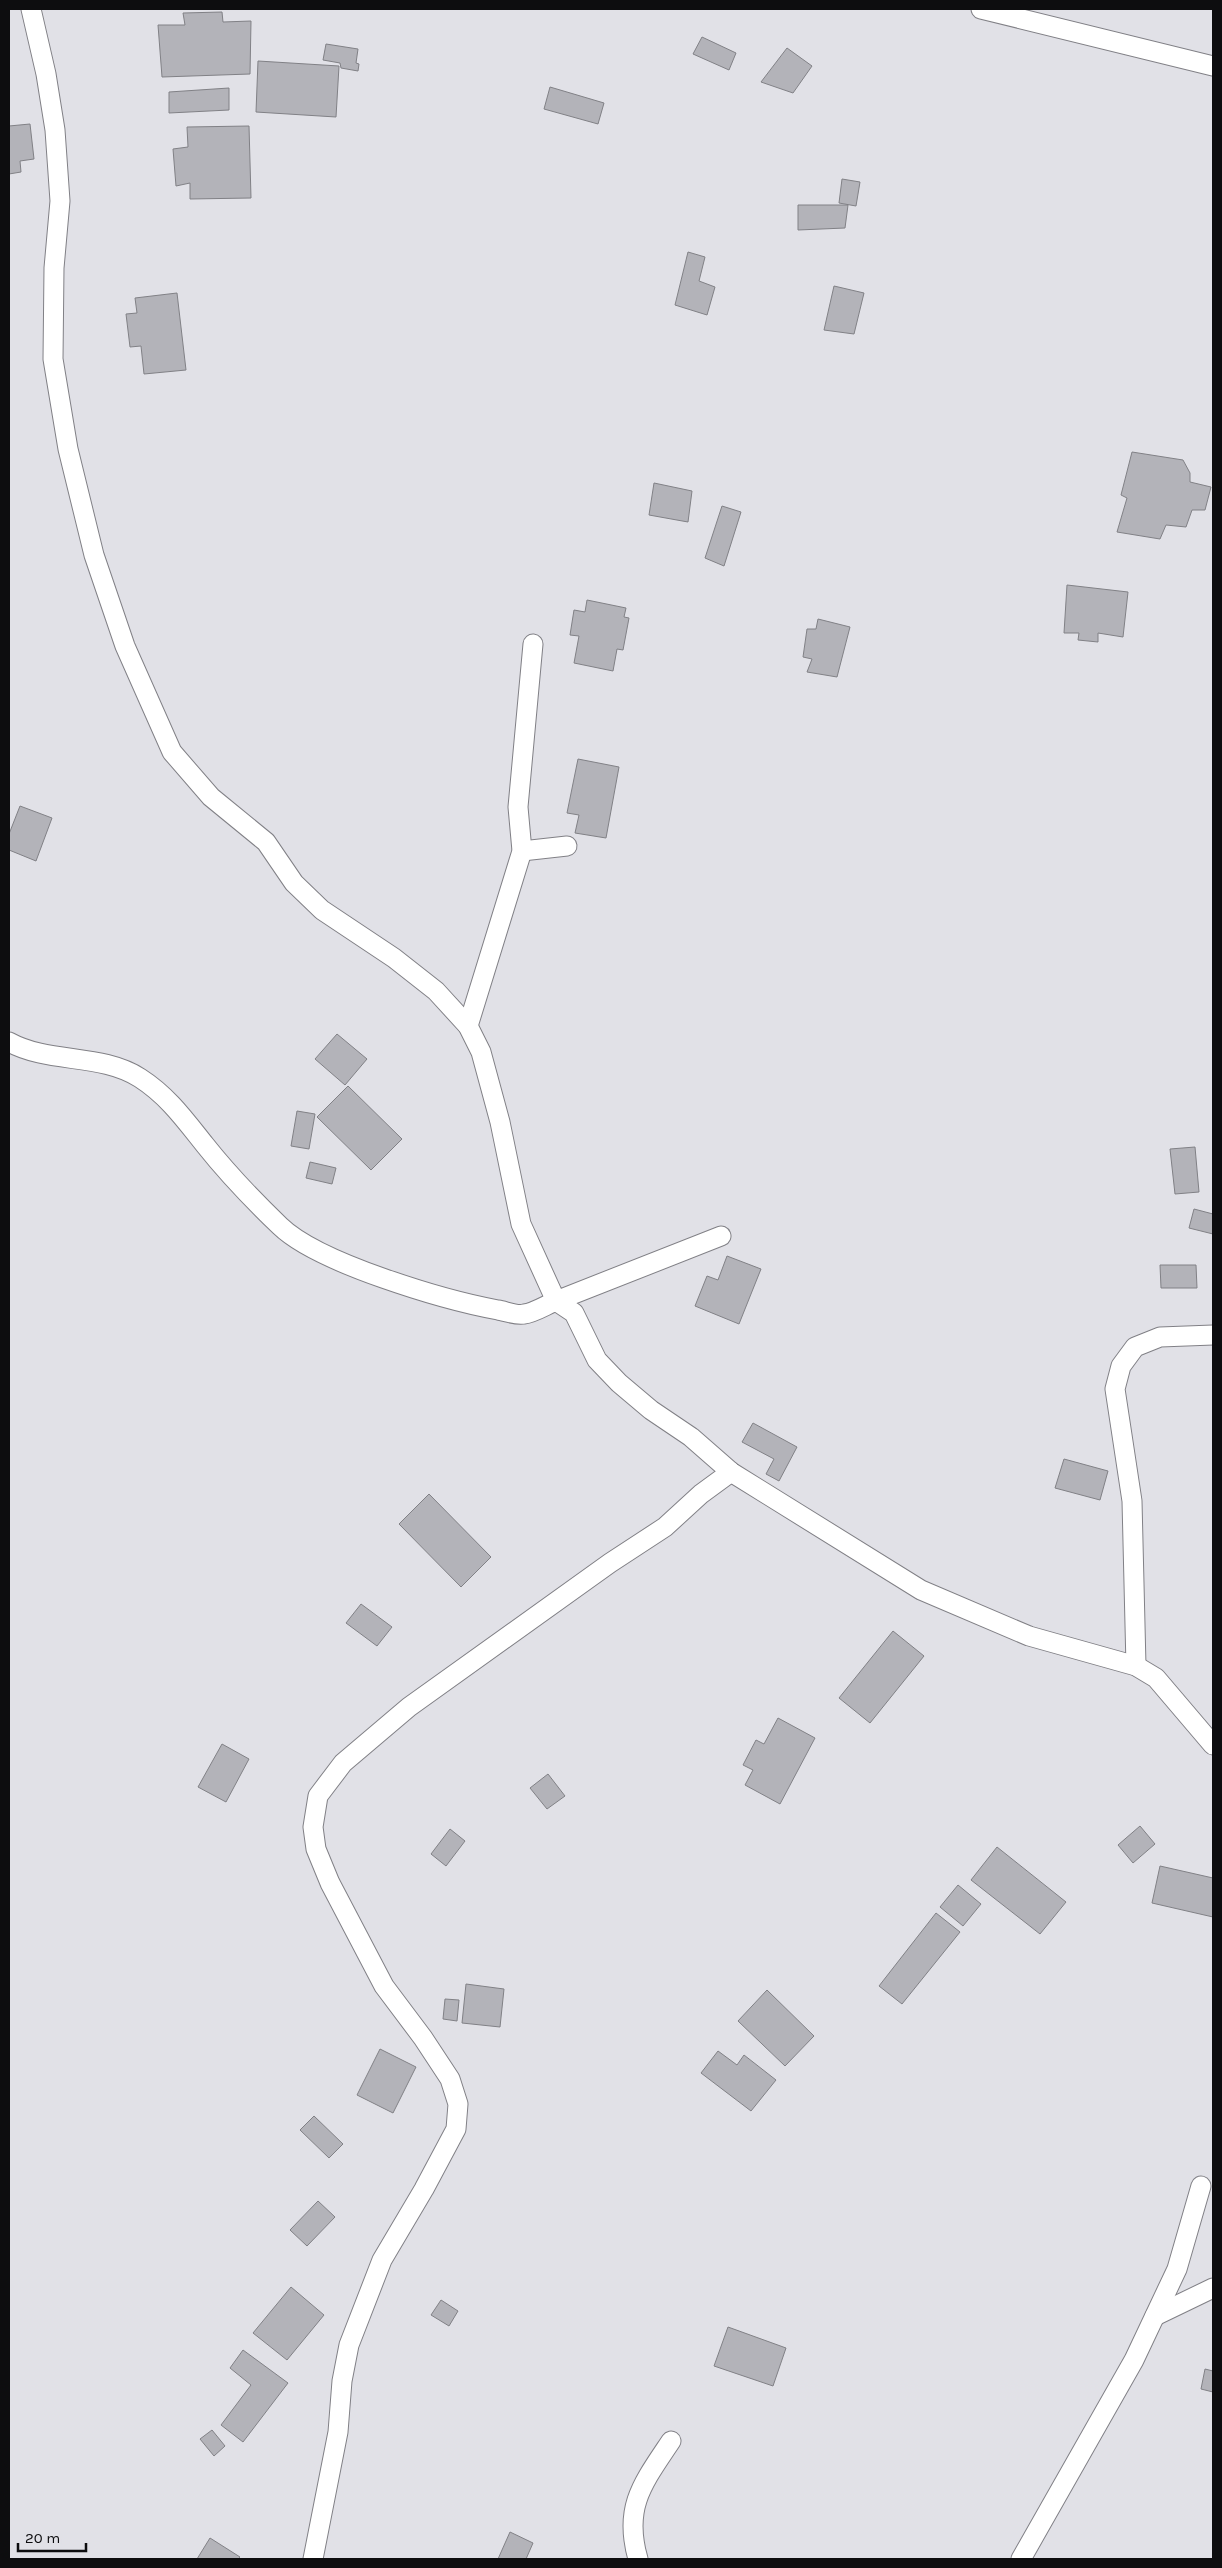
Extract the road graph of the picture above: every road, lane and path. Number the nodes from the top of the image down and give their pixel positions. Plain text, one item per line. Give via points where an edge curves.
1 (31, 9) edge
2 (981, 9) edge
3 (1213, 66) edge
4 (533, 644) dead end
5 (567, 846) dead end
6 (522, 851) junction
7 (468, 1026) junction
8 (9, 1042) edge
9 (721, 1236) dead end
10 (556, 1301) junction
11 (1213, 1335) edge
12 (731, 1472) junction
13 (1136, 1666) junction
14 (1213, 1745) edge
15 (1201, 2186) dead end
16 (1213, 2288) edge
17 (1155, 2316) junction
18 (671, 2441) dead end
19 (313, 2559) edge
20 (638, 2559) edge
21 (1021, 2559) edge

1 - 7 street via 55,130 60,201 54,268 53,359 68,449 94,555 125,646 172,752 211,797 266,842 294,883 322,910 394,958 436,991
2 - 3 street
4 - 6 street via 518,807
5 - 6 street
6 - 7 street
7 - 10 street via 480,1052 500,1122 521,1224
8 - 10 street via 40,1053 108,1064 138,1076 175,1107 281,1228 313,1248 363,1270 476,1306 524,1315
9 - 10 street
10 - 12 street via 574,1313 597,1360 618,1382
11 - 13 street via 1160,1337 1135,1347 1121,1366 1115,1389 1132,1501
12 - 13 street via 921,1590 1029,1636
12 - 19 street via 665,1527 409,1707 343,1763 318,1796 313,1827 316,1849 330,1884 384,1986 450,2079 458,2104 456,2128 382,2260 349,2345 338,2432
13 - 14 street via 1156,1678
15 - 17 street via 1177,2269
16 - 17 street
17 - 21 street via 1134,2360
18 - 20 street via 646,2478 632,2511 632,2539

